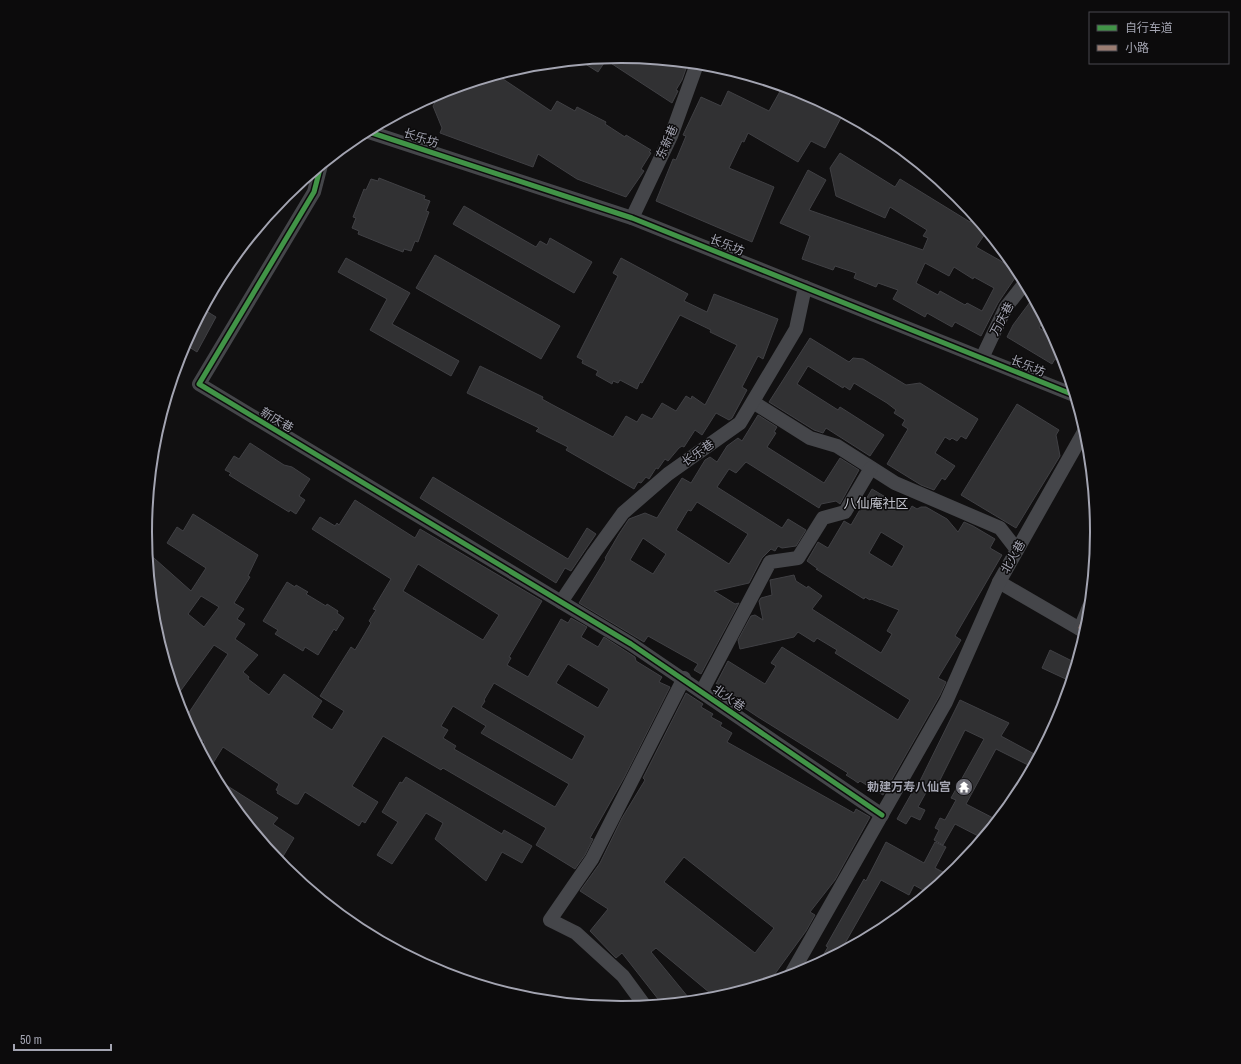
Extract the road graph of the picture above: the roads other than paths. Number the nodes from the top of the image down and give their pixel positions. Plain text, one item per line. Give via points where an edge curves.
1 (695, 69) edge
2 (374, 134) edge
3 (319, 173) edge
4 (632, 218) junction
5 (805, 287) junction
6 (1021, 288) edge
7 (982, 358) junction
8 (1069, 393) edge
9 (753, 402) junction
10 (1080, 439) edge
11 (871, 468) junction
12 (1017, 550) junction
13 (999, 582) junction
14 (561, 602) junction
15 (1079, 628) edge
16 (684, 678) junction
17 (702, 691) junction
18 (882, 815) junction
19 (795, 967) edge
20 (641, 1000) edge

1 - 4 street, 东新巷 via 671,136
2 - 4 street, 长乐坊
3 - 14 street, 新庆巷 via 314,192 199,384
4 - 5 street, 长乐坊
5 - 7 street, 长乐坊
5 - 9 street, 长乐巷 via 796,329
6 - 7 street, 万庆巷 via 1006,307
7 - 8 street, 长乐坊
9 - 11 street via 810,438 836,446
9 - 14 street, 长乐巷 via 740,423 668,474 624,513
10 - 12 street, 北火巷
11 - 12 street via 895,483 1000,528
11 - 17 street via 845,512 823,518 798,558 770,562
12 - 13 street, 北火巷
13 - 15 street
13 - 18 street, 北火巷 via 946,702
14 - 16 street, 北火巷
16 - 17 street, 北火巷
16 - 20 street via 592,859 550,920 576,933 623,976
17 - 18 street, 北火巷
18 - 19 street, 北火巷

